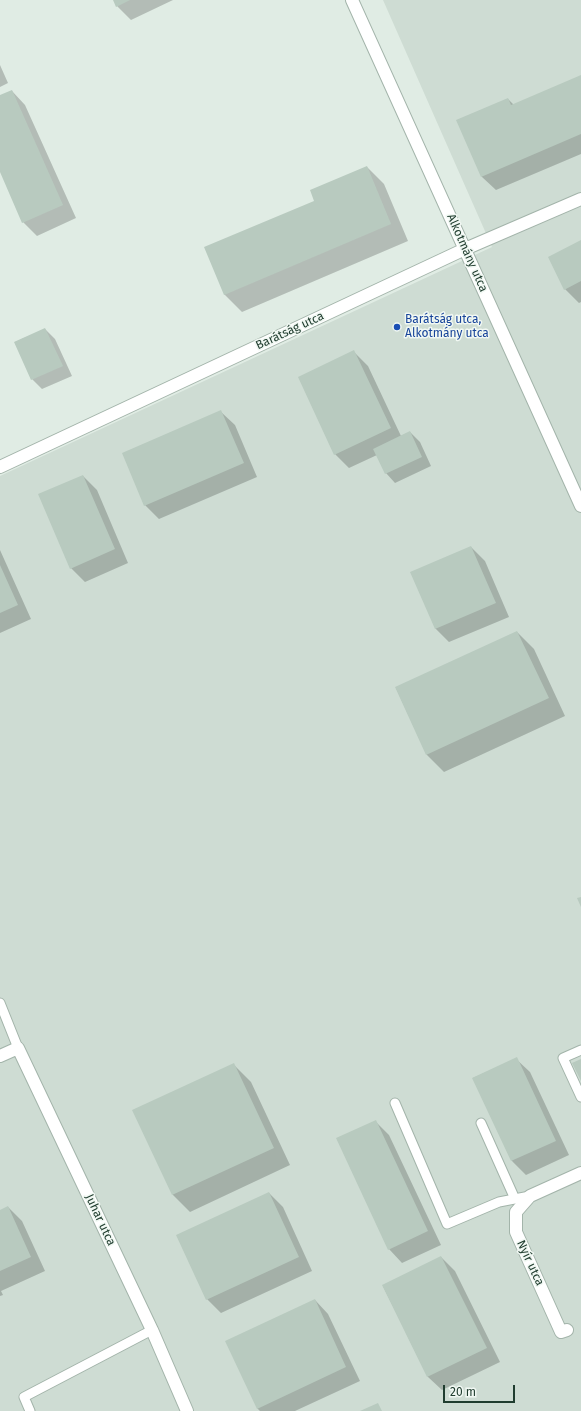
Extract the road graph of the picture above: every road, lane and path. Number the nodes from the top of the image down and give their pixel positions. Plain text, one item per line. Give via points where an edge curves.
1 (352, 0) edge
2 (581, 199) edge
3 (465, 249) junction
4 (0, 467) edge
5 (581, 506) edge
6 (0, 1003) edge
7 (18, 1048) junction
8 (581, 1050) edge
9 (0, 1056) edge
10 (581, 1096) edge
11 (395, 1103) dead end
12 (481, 1123) dead end
13 (581, 1173) edge
14 (530, 1196) junction
15 (515, 1199) junction
16 (152, 1330) junction
17 (567, 1330) dead end
18 (30, 1411) edge
19 (187, 1411) edge

1 - 3 street, Alkotmány utca
2 - 3 street, Barátság utca
3 - 4 street, Barátság utca
3 - 5 street, Alkotmány utca
6 - 7 lane
7 - 9 street
7 - 16 street, Juhar utca
8 - 10 lane via 563,1058
11 - 15 lane via 447,1224 499,1202
12 - 15 lane
13 - 14 street, Nyír utca
14 - 15 lane
14 - 17 street, Nyír utca via 516,1212 516,1232 561,1332
16 - 18 lane via 24,1397
16 - 19 street, Juhar utca

